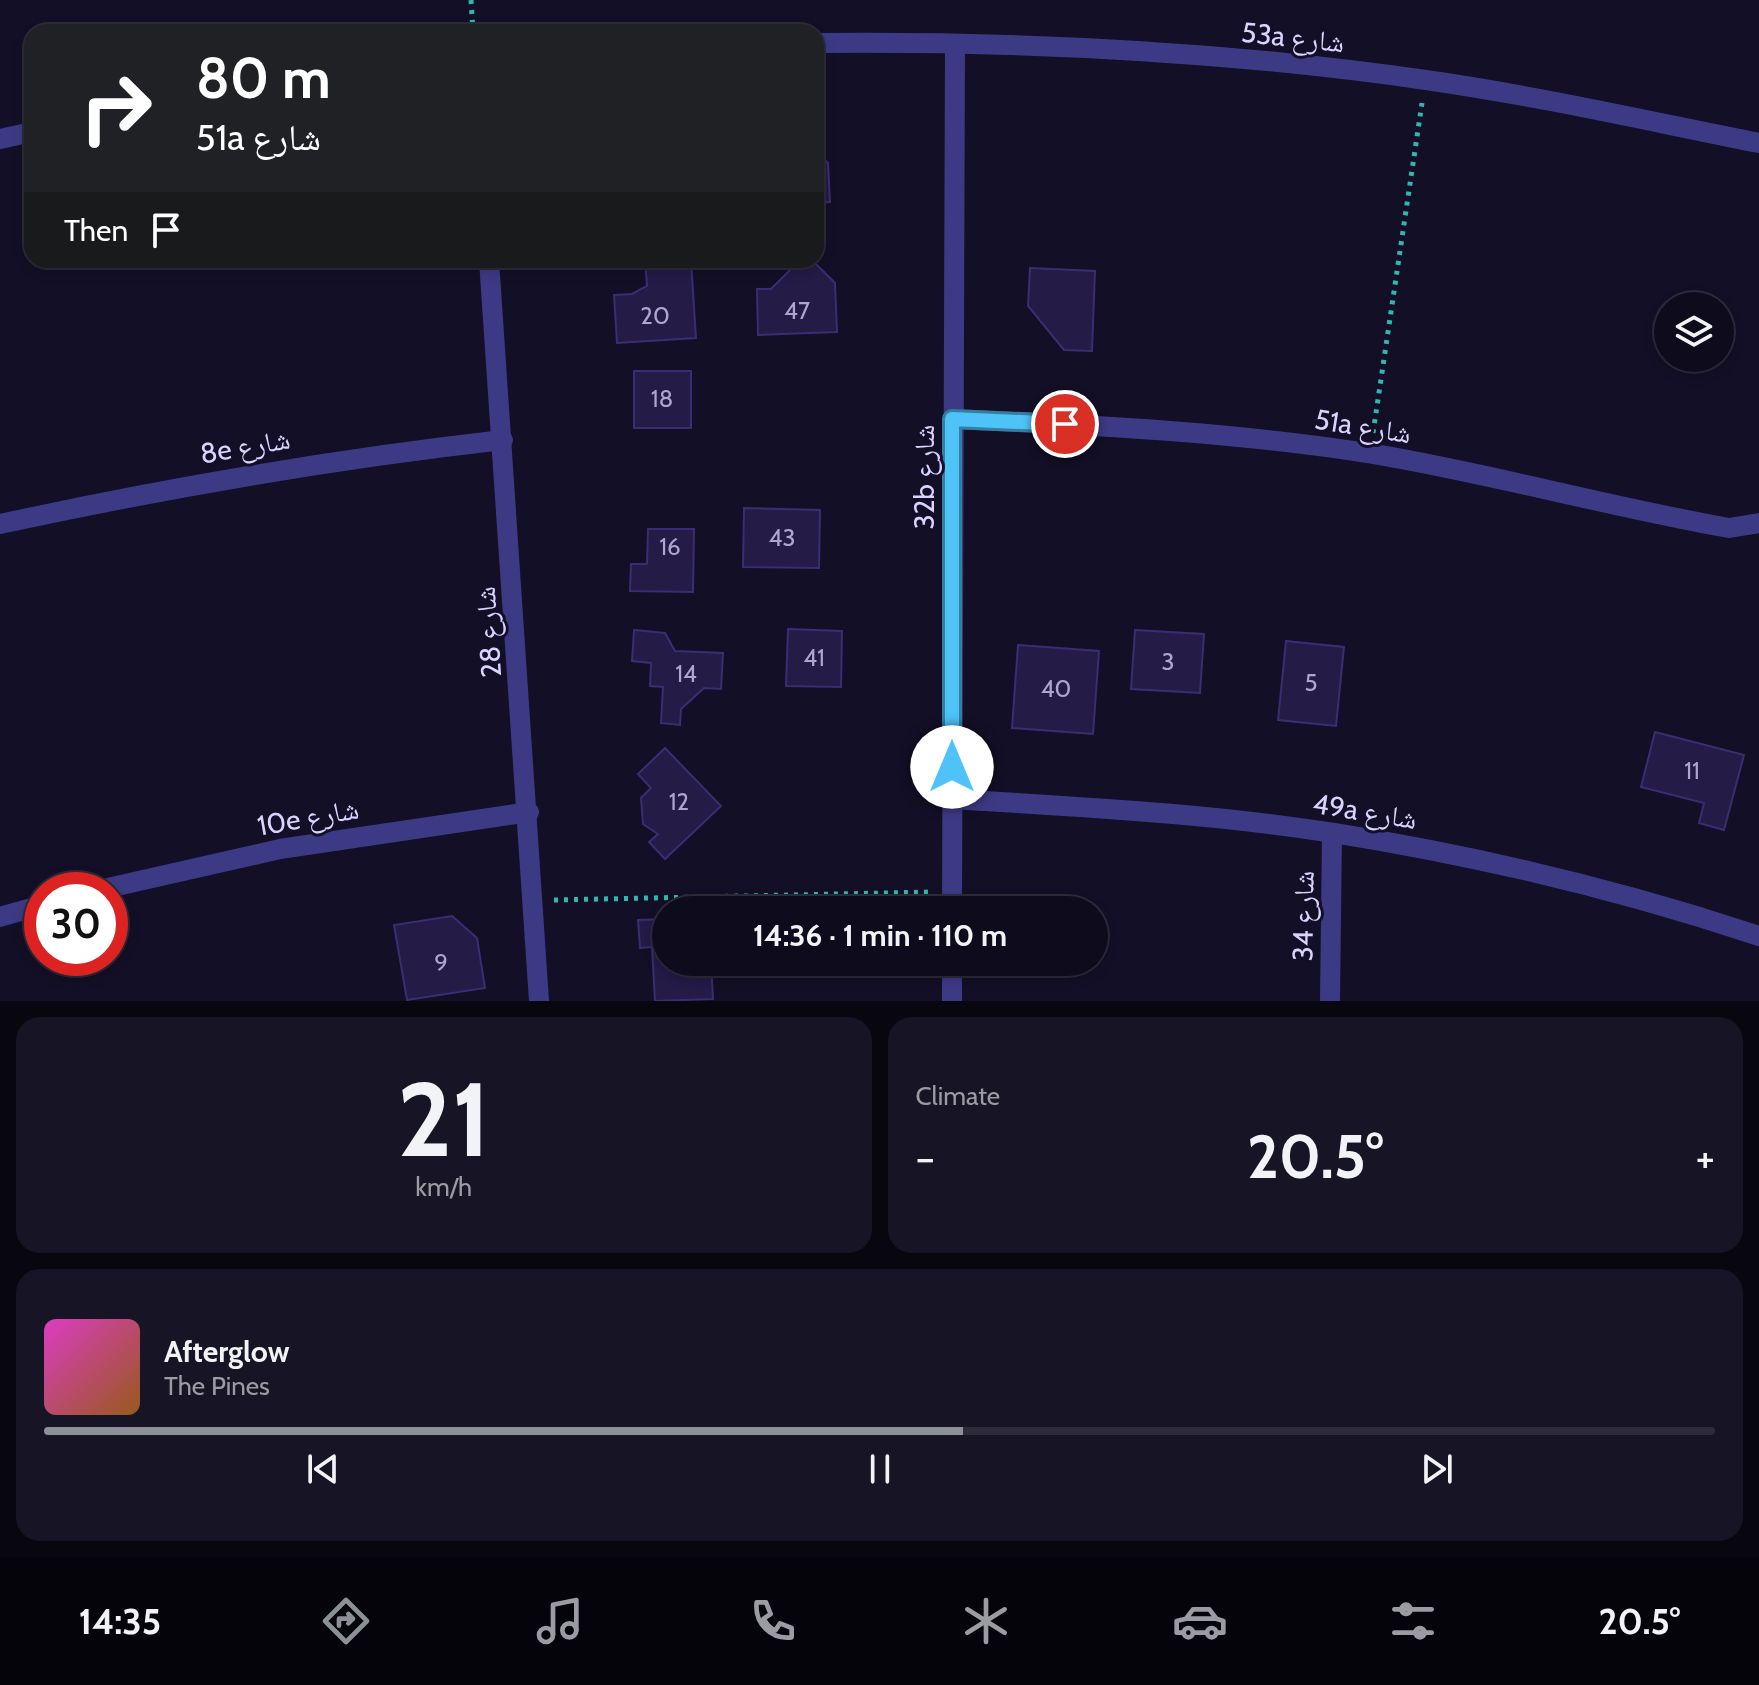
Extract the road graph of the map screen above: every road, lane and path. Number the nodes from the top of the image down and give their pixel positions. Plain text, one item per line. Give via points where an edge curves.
1 (471, 0) edge
2 (472, 24) edge
3 (824, 43) edge
4 (955, 44) junction
5 (1425, 80) junction
6 (24, 134) edge
7 (0, 139) edge
8 (1759, 143) edge
9 (490, 268) edge
10 (952, 419) junction
11 (503, 440) junction
12 (1370, 454) junction
13 (1759, 523) edge
14 (0, 524) edge
15 (952, 799) junction
16 (529, 812) junction
17 (1332, 833) junction
18 (128, 883) edge
19 (952, 896) edge
20 (533, 900) junction
21 (652, 900) edge
22 (24, 910) edge
23 (0, 917) edge
24 (1759, 936) edge
25 (952, 976) edge
26 (539, 1001) edge
27 (952, 1001) edge
28 (1330, 1001) edge

1 - 2 path
3 - 4 street, 53a شارع
4 - 5 street, 53a شارع via 1151,52
4 - 10 street, 32b شارع
5 - 8 street, 53a شارع
5 - 12 path
6 - 7 street
9 - 11 street, شارع 28
10 - 12 street, 51a شارع via 1186,432
10 - 15 street, 32b شارع
11 - 14 street, 8e شارع via 350,457 172,487
11 - 16 street, شارع 28
12 - 13 street, 51a شارع via 1700,523 1729,528
15 - 17 street, 49a شارع via 1138,810
15 - 19 street, 32b شارع
16 - 18 street, 10e شارع via 280,849
16 - 20 street, شارع 28
17 - 24 street, 49a شارع via 1570,880
17 - 28 street, شارع 34
20 - 21 path
20 - 26 street, شارع 28
22 - 23 street
25 - 27 street

